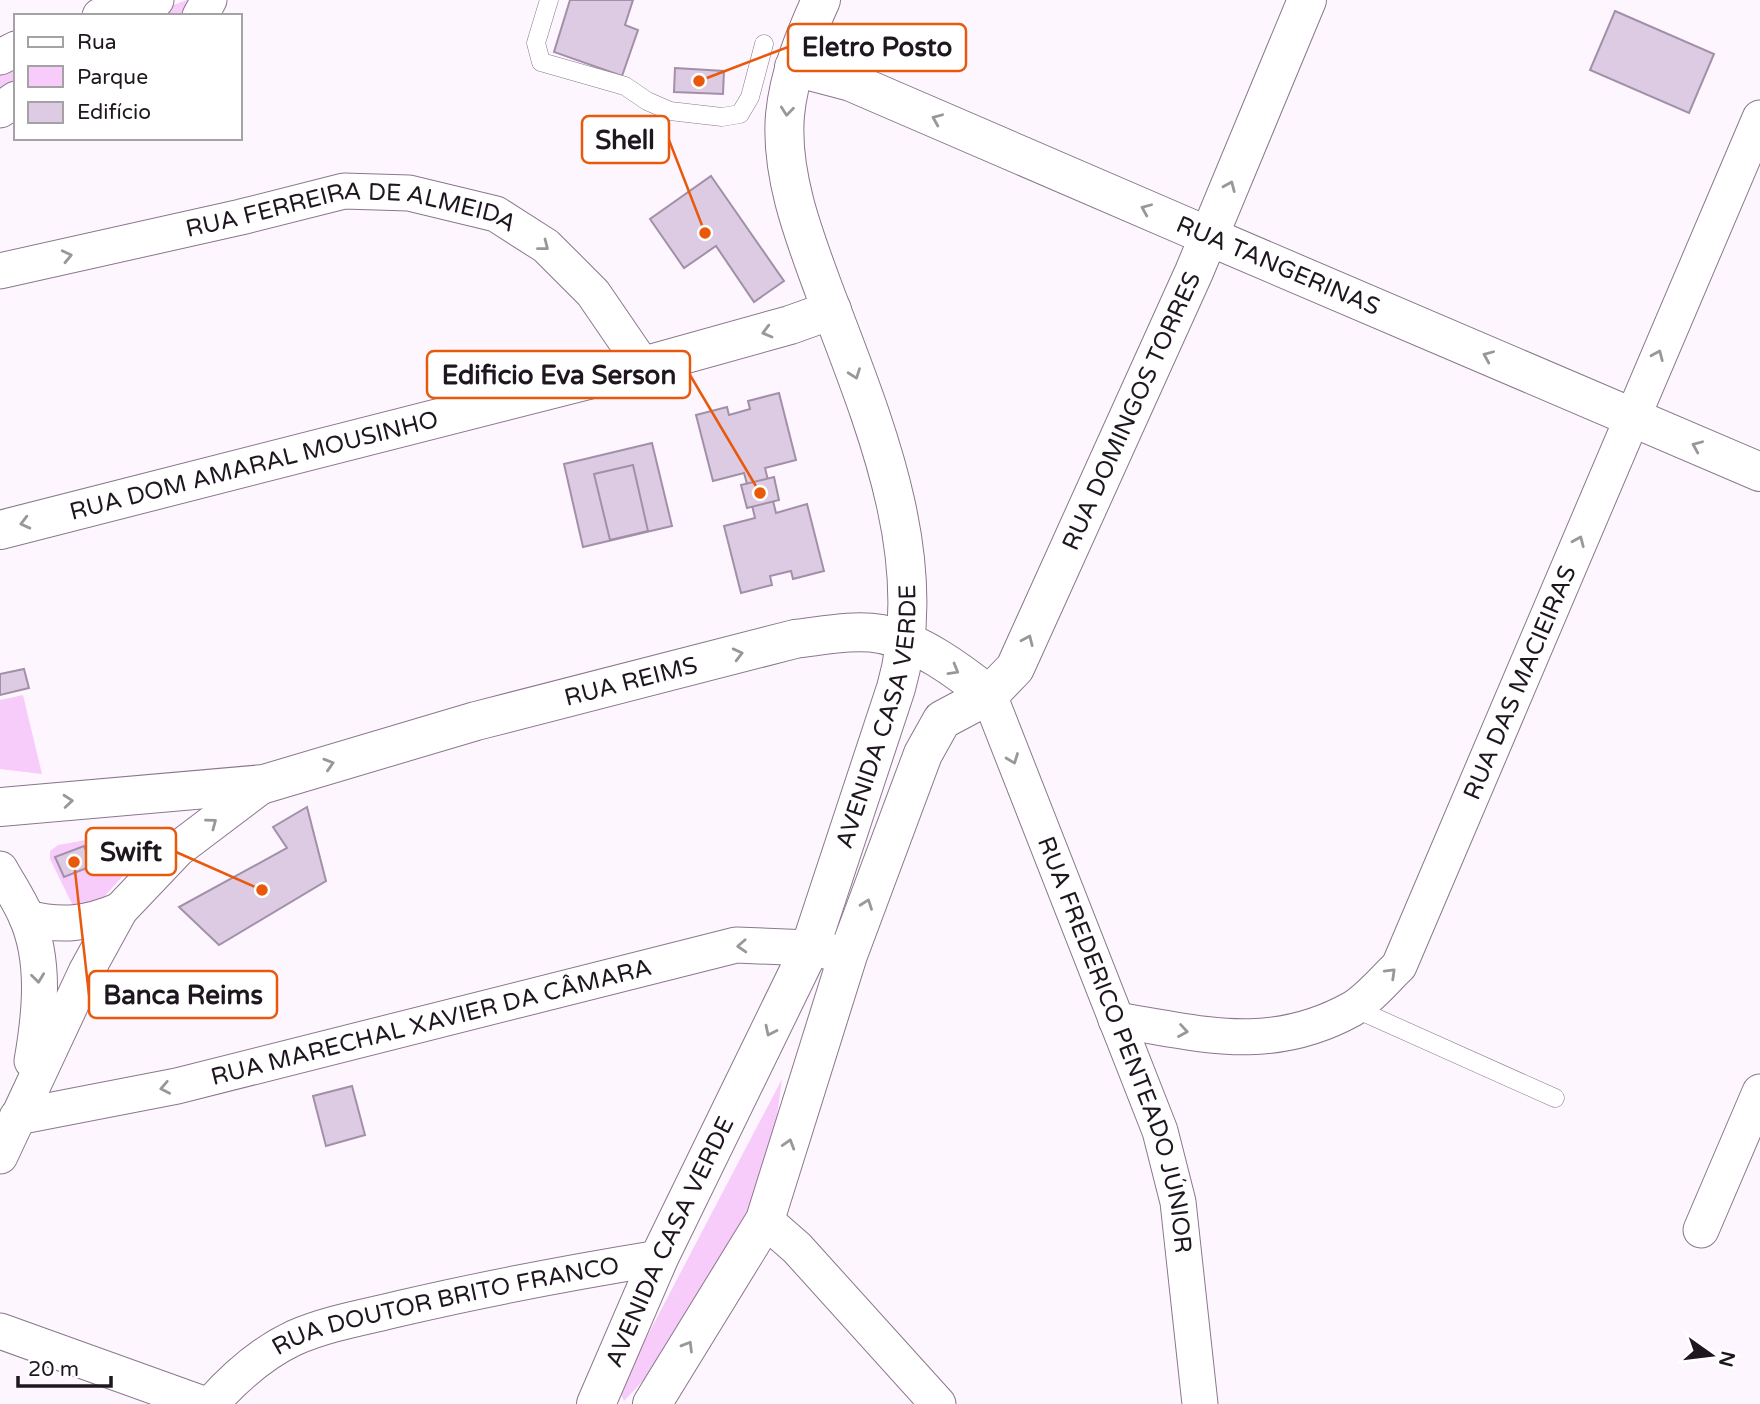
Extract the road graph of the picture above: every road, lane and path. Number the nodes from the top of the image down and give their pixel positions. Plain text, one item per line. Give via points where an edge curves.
1 (156, 0) edge
2 (549, 0) edge
3 (821, 0) edge
4 (1307, 0) edge
5 (107, 14) edge
6 (764, 44) dead end
7 (794, 67) junction
8 (1760, 118) edge
9 (1208, 236) junction
10 (0, 271) edge
11 (832, 310) junction
12 (643, 366) junction
13 (1631, 418) junction
14 (1760, 472) edge
15 (0, 530) edge
16 (908, 644) junction
17 (989, 695) junction
18 (264, 784) junction
19 (0, 807) edge
20 (0, 869) edge
21 (120, 910) junction
22 (27, 918) junction
23 (810, 948) junction
24 (848, 955) junction
25 (1354, 1008) junction
26 (1116, 1020) junction
27 (1760, 1092) edge
28 (1555, 1098) dead end
29 (21, 1108) junction
30 (0, 1156) edge
31 (765, 1220) junction
32 (1700, 1230) dead end
33 (659, 1258) junction
34 (0, 1331) edge
35 (203, 1404) edge
36 (211, 1404) edge
37 (596, 1404) edge
38 (652, 1404) edge
39 (938, 1404) edge
40 (1200, 1404) edge

1 - 5 street
2 - 6 lane via 536,43 541,62 625,86 670,111 722,117 740,114 750,97
3 - 7 main road, AVENIDA CASA VERDE
9 -> 4 main road, RUA DOMINGOS TORRES
9 -> 7 main road, RUA TANGERINAS via 851,82
7 -> 11 main road, AVENIDA CASA VERDE via 785,117 787,160 802,228
13 -> 8 street, RUA DAS MACIEIRAS
13 -> 9 main road, RUA TANGERINAS
17 -> 9 main road, RUA DOMINGOS TORRES via 1015,668
10 -> 12 street, RUA FERREIRA DE ALMEIDA via 344,191 409,193 496,214 546,246 593,293
11 -> 12 main road, RUA DOM AMARAL MOUSINHO
11 -> 16 main road, AVENIDA CASA VERDE via 891,477 909,594
12 -> 15 main road, RUA DOM AMARAL MOUSINHO
14 -> 13 main road, RUA TANGERINAS
25 -> 13 street, RUA DAS MACIEIRAS via 1399,965
16 -> 17 main road, RUA REIMS
18 -> 16 main road, RUA REIMS via 475,721 795,639 881,634
16 - 23 main road, AVENIDA CASA VERDE
24 -> 17 main road, AVENIDA CASA VERDE via 923,754 942,720
17 -> 26 street, RUA FREDERICO PENTEADO JÚNIOR
19 -> 18 main road, RUA REIMS
21 -> 18 street, RUA REIMS via 178,849
20 - 22 street
21 - 22 street via 71,925
21 - 29 street, RUA REIMS
22 -> 29 street via 40,992
23 - 24 street, RUA MARECHAL XAVIER DA CÂMARA
23 -> 29 street, RUA MARECHAL XAVIER DA CÂMARA via 736,945 191,1083
23 -> 33 main road, AVENIDA CASA VERDE
31 -> 24 main road, AVENIDA CASA VERDE
26 -> 25 street, RUA DAS MACIEIRAS via 1192,1032 1271,1037
25 - 28 lane
26 - 40 street, RUA FREDERICO PENTEADO JÚNIOR via 1160,1131 1178,1202
27 - 32 street
29 - 30 street, RUA REIMS
38 -> 31 main road, AVENIDA CASA VERDE
31 - 39 street via 797,1248
33 - 36 street, RUA DOUTOR BRITO FRANCO via 507,1283 324,1327 262,1356
33 - 37 main road, AVENIDA CASA VERDE
34 - 35 street

